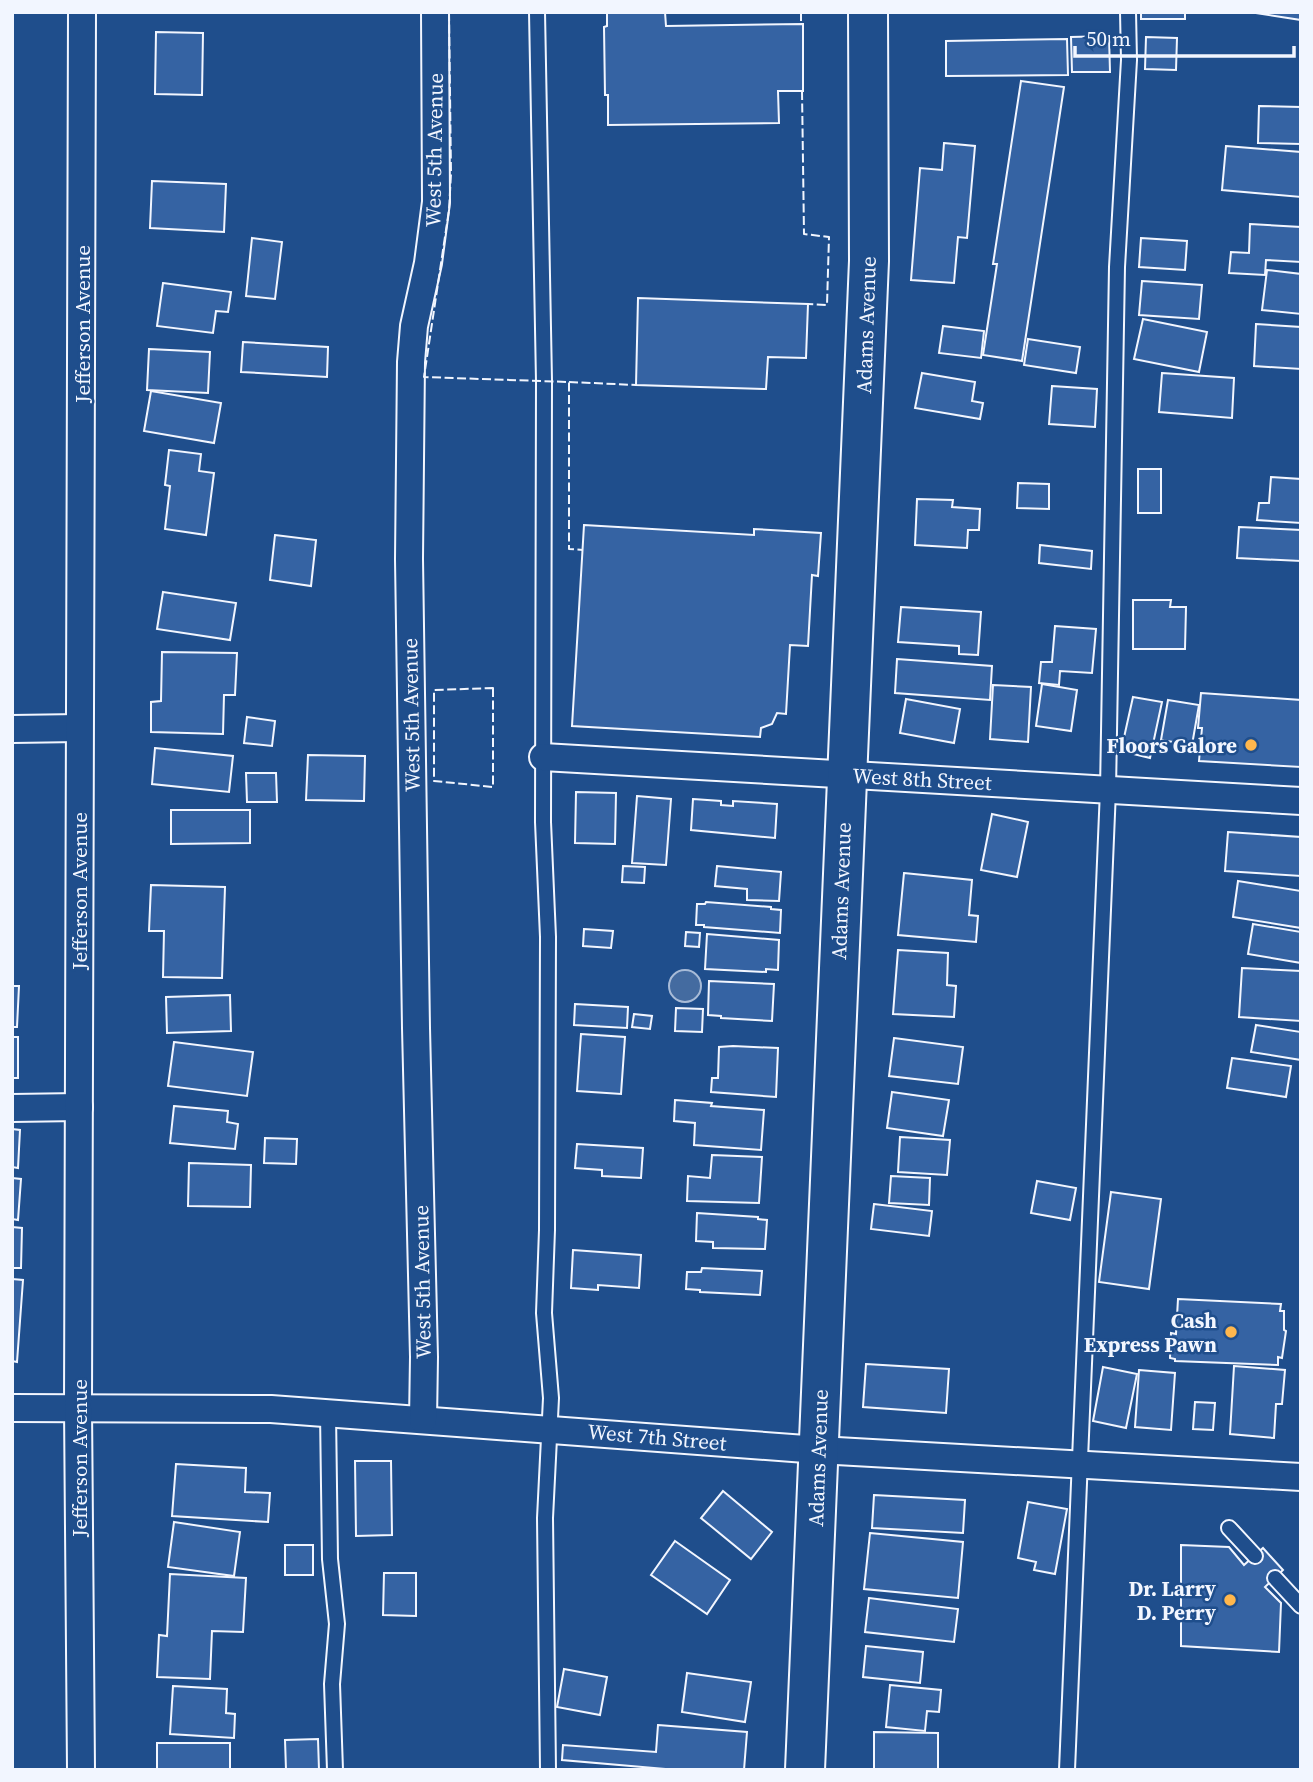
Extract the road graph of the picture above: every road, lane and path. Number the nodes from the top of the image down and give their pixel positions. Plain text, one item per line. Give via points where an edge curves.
1 (82, 12) edge
2 (435, 12) edge
3 (537, 12) edge
4 (867, 12) edge
5 (1128, 12) edge
6 (79, 728) junction
7 (12, 729) edge
8 (543, 757) junction
9 (846, 775) junction
10 (1108, 790) junction
11 (1301, 801) edge
12 (79, 1107) junction
13 (12, 1108) edge
14 (12, 1408) edge
15 (78, 1408) junction
16 (328, 1413) junction
17 (423, 1420) junction
18 (549, 1429) junction
19 (819, 1450) junction
20 (1080, 1465) junction
21 (1301, 1477) edge
22 (1229, 1528) dead end
23 (1255, 1556) dead end
24 (1275, 1578) dead end
25 (1301, 1606) edge
26 (81, 1770) edge
27 (335, 1770) edge
28 (548, 1770) edge
29 (805, 1770) edge
30 (1067, 1770) edge

1 - 6 street, Jefferson Avenue
2 - 17 street, West 5th Avenue via 436,202 411,362 409,559
3 - 8 lane via 544,381
4 - 9 main road, Adams Avenue via 869,261
5 - 10 lane via 1117,267
6 - 7 street
6 - 12 street, Jefferson Avenue
8 - 9 street, West 8th Street
8 - 18 lane via 548,950 544,1312
9 - 10 street, West 8th Street
9 - 19 main road, Adams Avenue
10 - 11 street, West 8th Street
10 - 20 lane
12 - 13 street
12 - 15 street, Jefferson Avenue
14 - 15 street, West 7th Street
15 - 16 street, West 7th Street
15 - 26 street, Jefferson Avenue
16 - 17 street, West 7th Street
16 - 27 lane via 330,1559 337,1624 332,1684
17 - 18 street, West 7th Street
18 - 19 street, West 7th Street
18 - 28 lane via 545,1518
19 - 20 street, West 7th Street
19 - 29 main road, Adams Avenue
20 - 21 street, West 7th Street
20 - 30 lane
22 - 23 lane
24 - 25 lane

